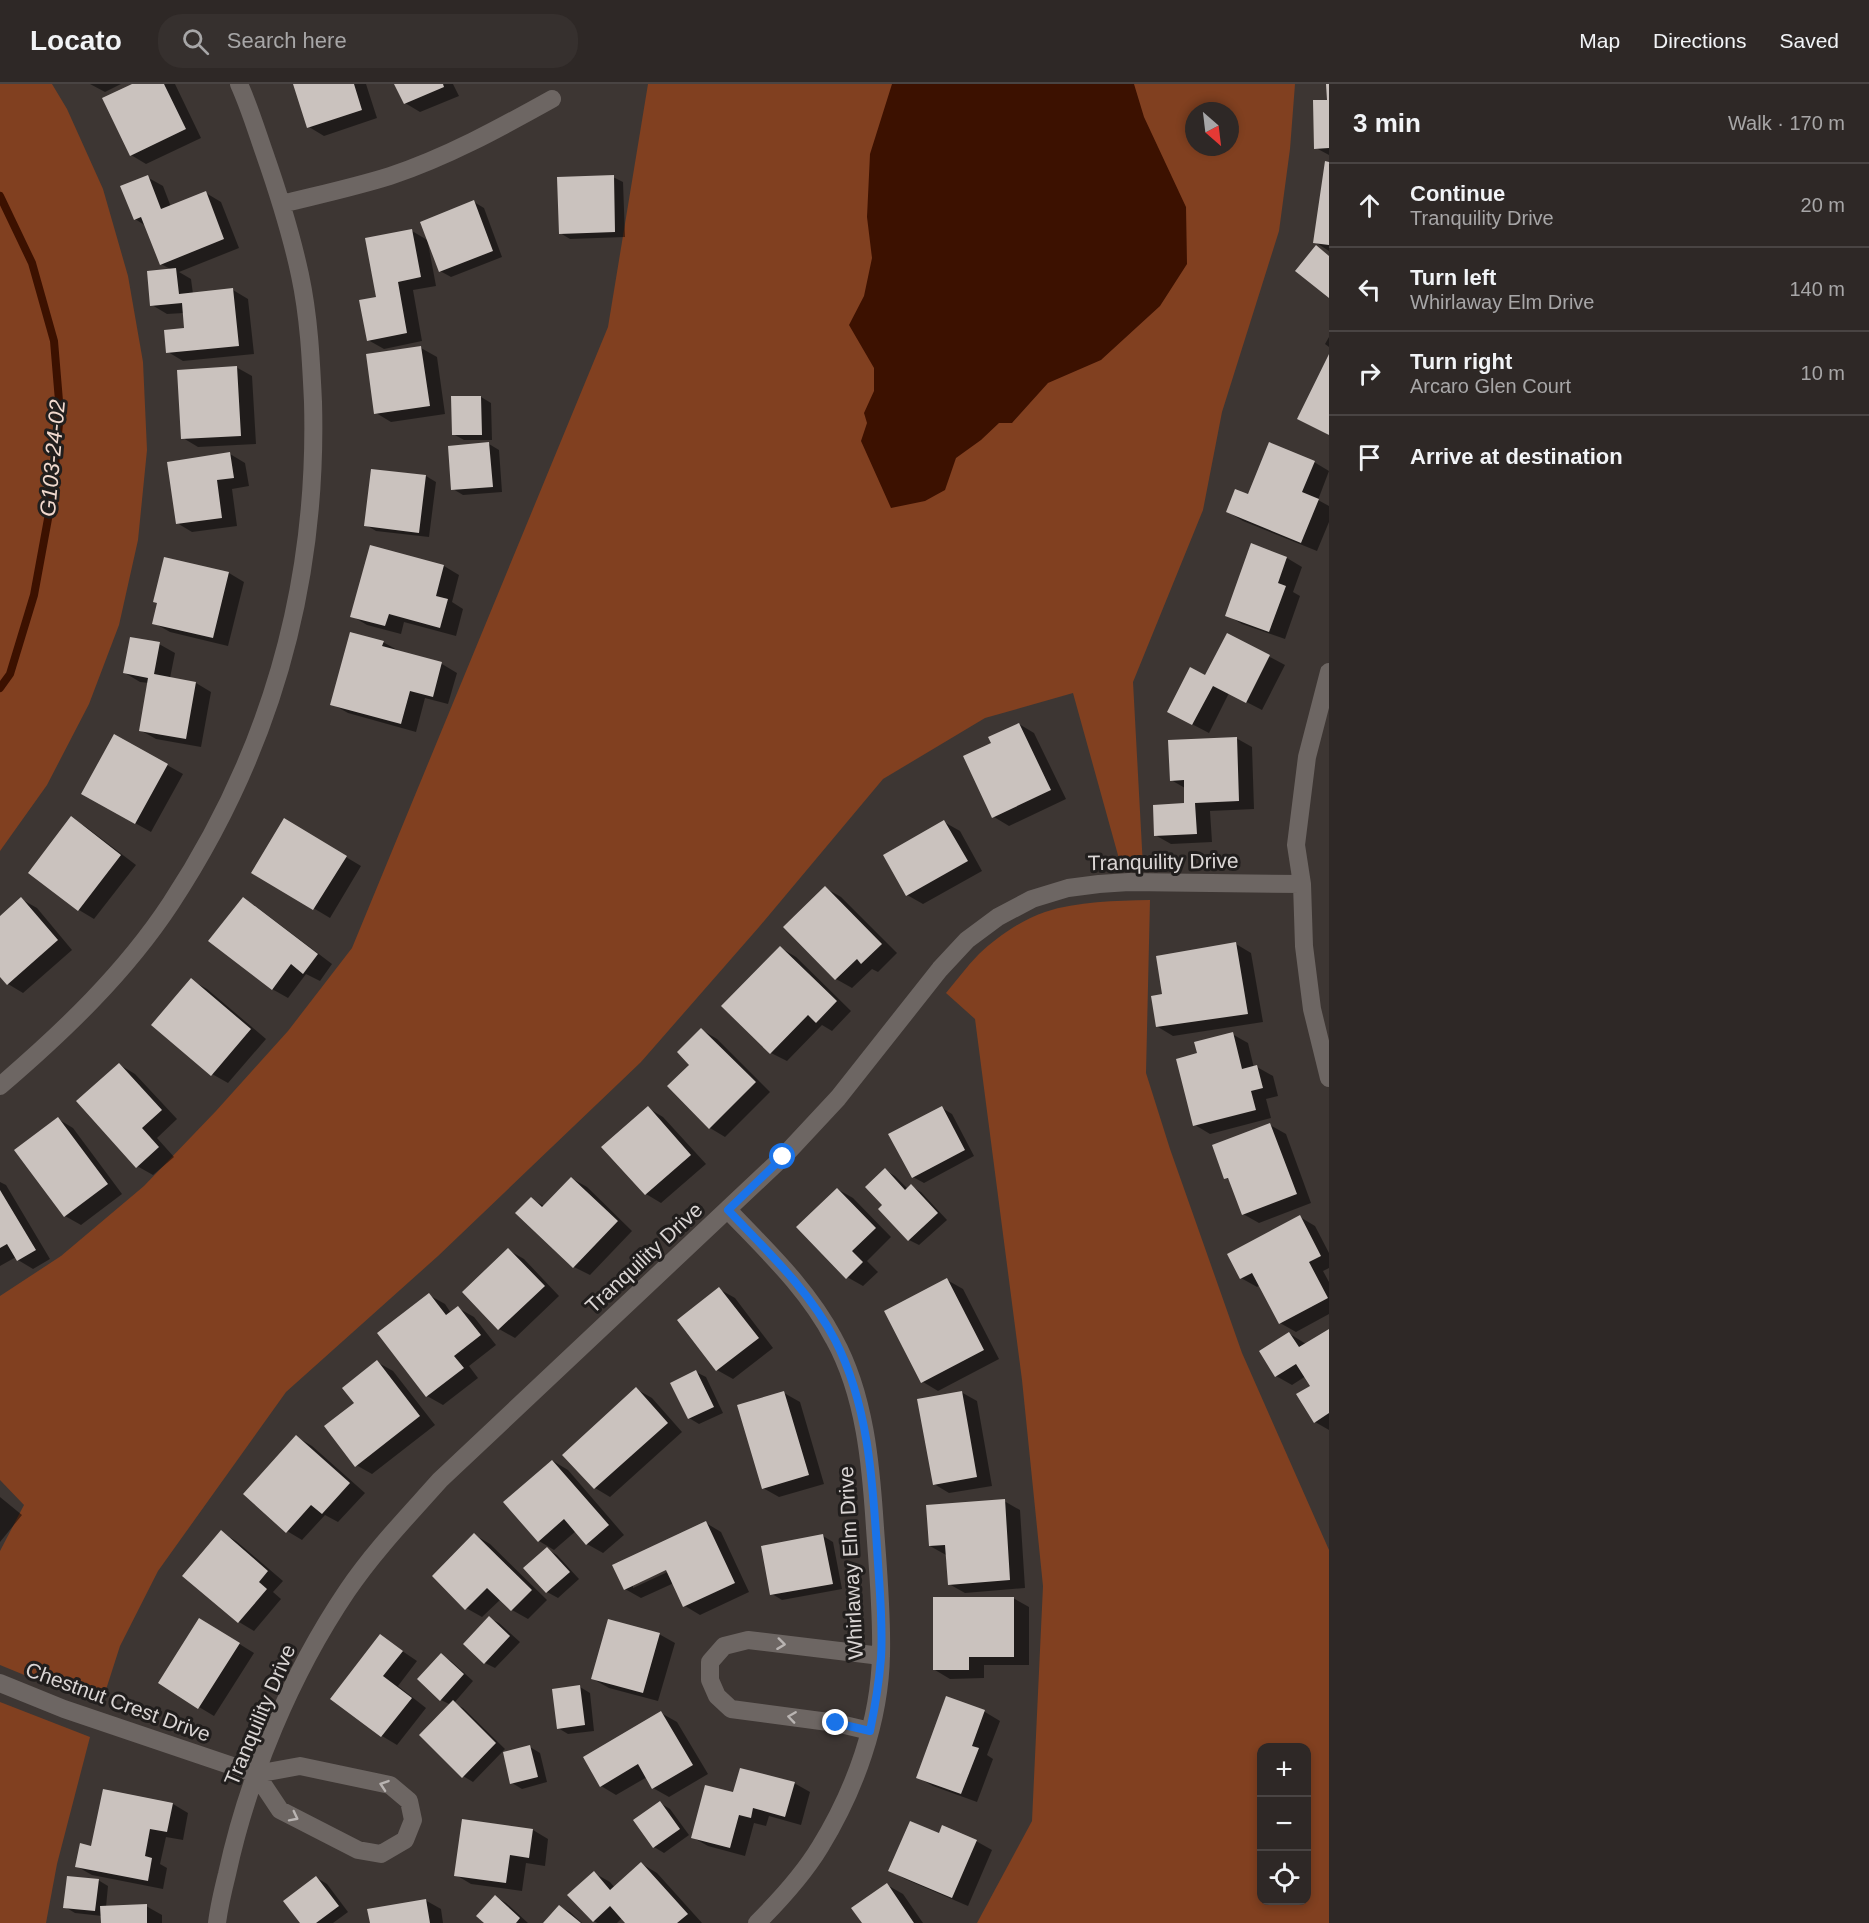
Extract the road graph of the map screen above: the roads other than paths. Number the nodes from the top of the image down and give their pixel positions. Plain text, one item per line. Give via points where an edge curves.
1 (239, 84) edge
2 (552, 99) dead end
3 (282, 204) junction
4 (1329, 672) edge
5 (1302, 884) junction
6 (1329, 1077) edge
7 (0, 1086) edge
8 (728, 1210) junction
9 (881, 1656) junction
10 (0, 1683) edge
11 (870, 1731) junction
12 (256, 1774) junction
13 (217, 1923) edge
14 (757, 1923) edge

1 - 3 street
2 - 3 street via 444,155 389,176
3 - 7 street via 300,276 311,356 312,497 303,576 271,698 246,765 201,854 169,905 123,966 83,1010
4 - 5 street via 1307,757 1296,844
5 - 6 street via 1312,1009
5 - 8 street, Tranquility Drive via 1099,884 1032,899 998,917 967,940 940,969 838,1098
8 - 9 street, Whirlaway Elm Drive via 788,1273 819,1313 849,1372 860,1408 873,1497
8 - 12 street, Tranquility Drive via 440,1480 389,1537 347,1591 298,1673
9 - 11 street, Whirlaway Elm Drive
11 -> 9 street via 731,1709 717,1696 710,1680 710,1662 724,1646 748,1640
10 - 12 street, Chestnut Crest Drive via 64,1709
11 - 14 street, Whirlaway Elm Drive via 841,1810 819,1848
12 -> 12 street via 280,1810 358,1850 381,1854 405,1840 413,1820 409,1801 390,1785 300,1766
12 - 13 street, Tranquility Drive via 233,1845

